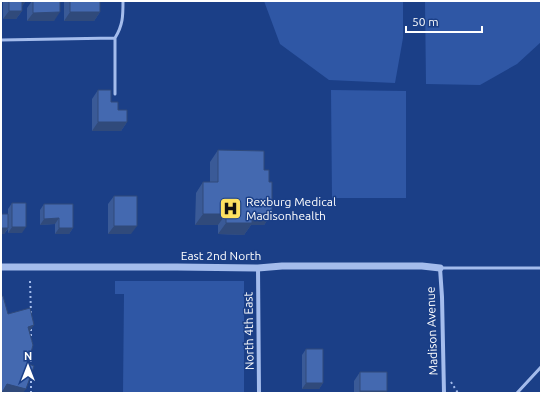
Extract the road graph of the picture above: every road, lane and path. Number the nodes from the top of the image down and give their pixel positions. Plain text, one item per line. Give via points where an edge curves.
1 (123, 1) edge
2 (115, 38) junction
3 (1, 40) edge
4 (116, 94) dead end
5 (1, 267) edge
6 (258, 268) junction
7 (440, 268) junction
8 (541, 268) edge
9 (30, 281) dead end
10 (32, 315) edge
11 (31, 323) edge
12 (541, 367) edge
13 (450, 380) dead end
14 (31, 393) edge
15 (260, 393) edge
16 (444, 393) edge
17 (458, 393) edge
18 (517, 393) edge

1 - 2 lane via 123,17
2 - 3 lane
2 - 4 lane
5 - 6 street, East 2nd North
6 - 7 street, East 2nd North
6 - 15 street, North 4th East
7 - 8 lane
7 - 16 street, Madison Avenue
9 - 10 path
11 - 14 path
12 - 18 lane
13 - 17 path

